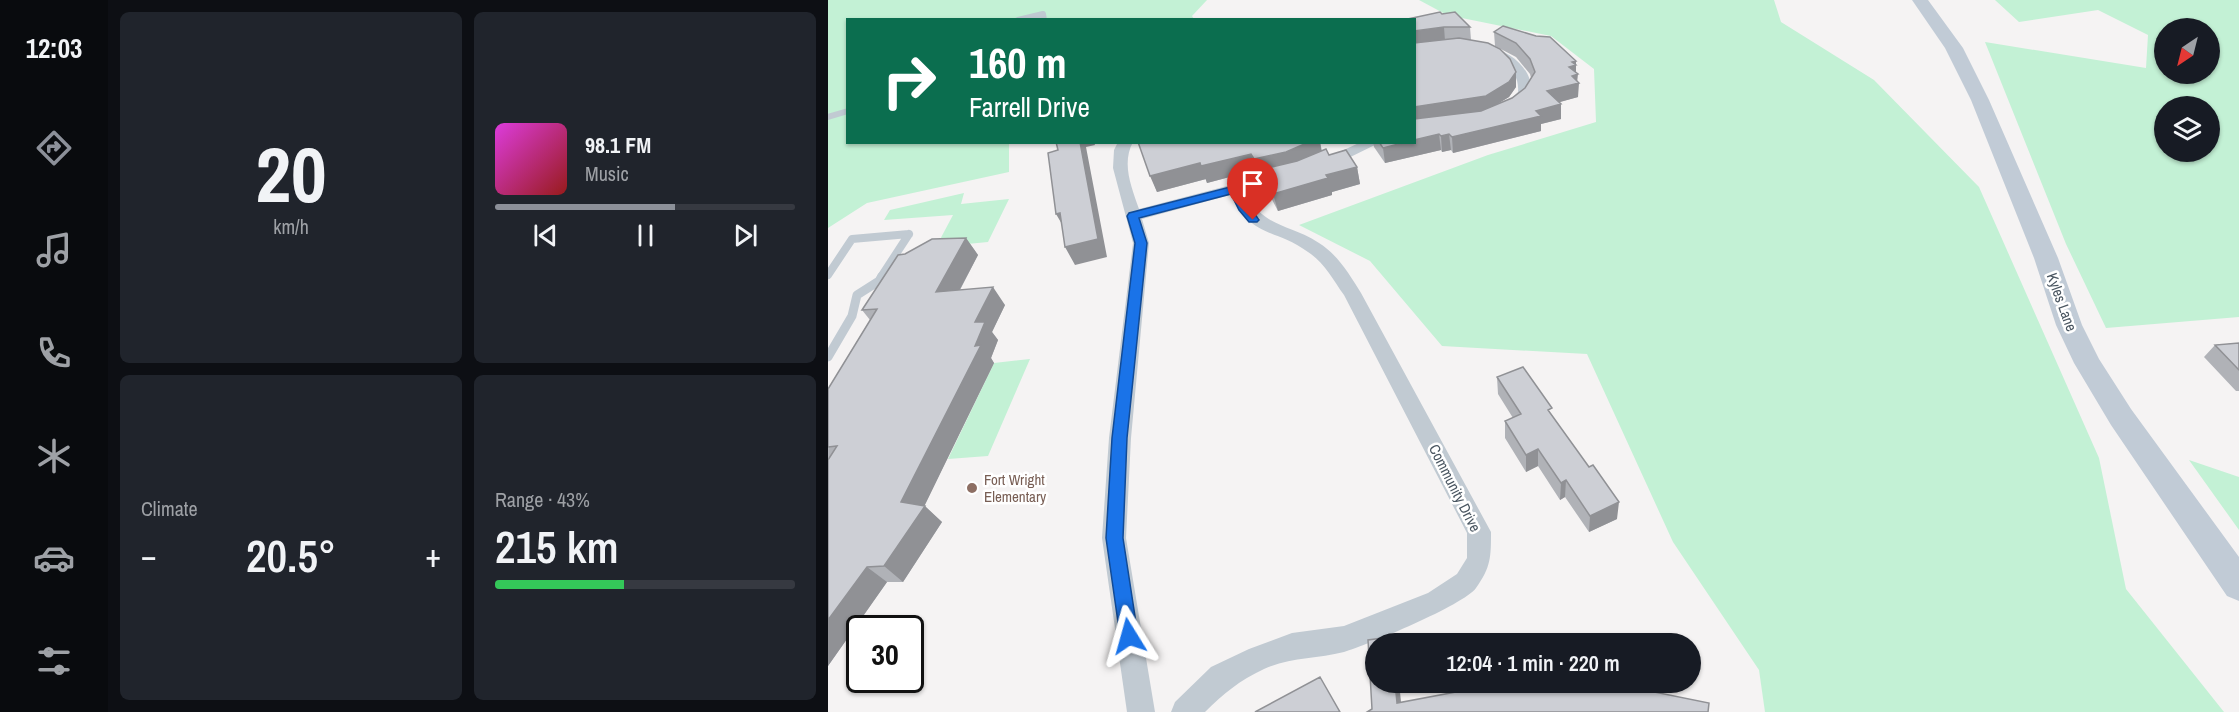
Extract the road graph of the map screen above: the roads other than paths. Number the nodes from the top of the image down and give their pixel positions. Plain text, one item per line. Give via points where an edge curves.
1 (1920, 0) edge
2 (1026, 18) edge
3 (1044, 18) edge
4 (1476, 48) edge
5 (846, 112) edge
6 (1501, 112) edge
7 (828, 117) edge
8 (1125, 144) edge
9 (1369, 144) edge
10 (1234, 189) junction
11 (1133, 216) junction
12 (828, 275) edge
13 (828, 357) edge
14 (2239, 585) edge
15 (1141, 712) edge
16 (1185, 712) edge

1 - 14 main road, Kyles Lane via 1954,48 1980,99 2046,258 2069,325 2088,363 2121,417
2 - 3 lane via 1043,14
4 - 6 street via 1508,59 1525,81 1521,99
5 - 7 lane
8 - 11 street via 1119,159
9 - 10 street via 1296,173
10 - 11 street
10 - 16 street, Community Drive via 1253,220 1314,248 1352,293 1479,532 1479,560 1466,582 1437,601 1344,639 1292,646 1258,658 1221,677
11 - 15 street via 1141,243 1120,438 1114,538
12 - 13 lane via 852,239 909,234 879,281 857,295 852,316

